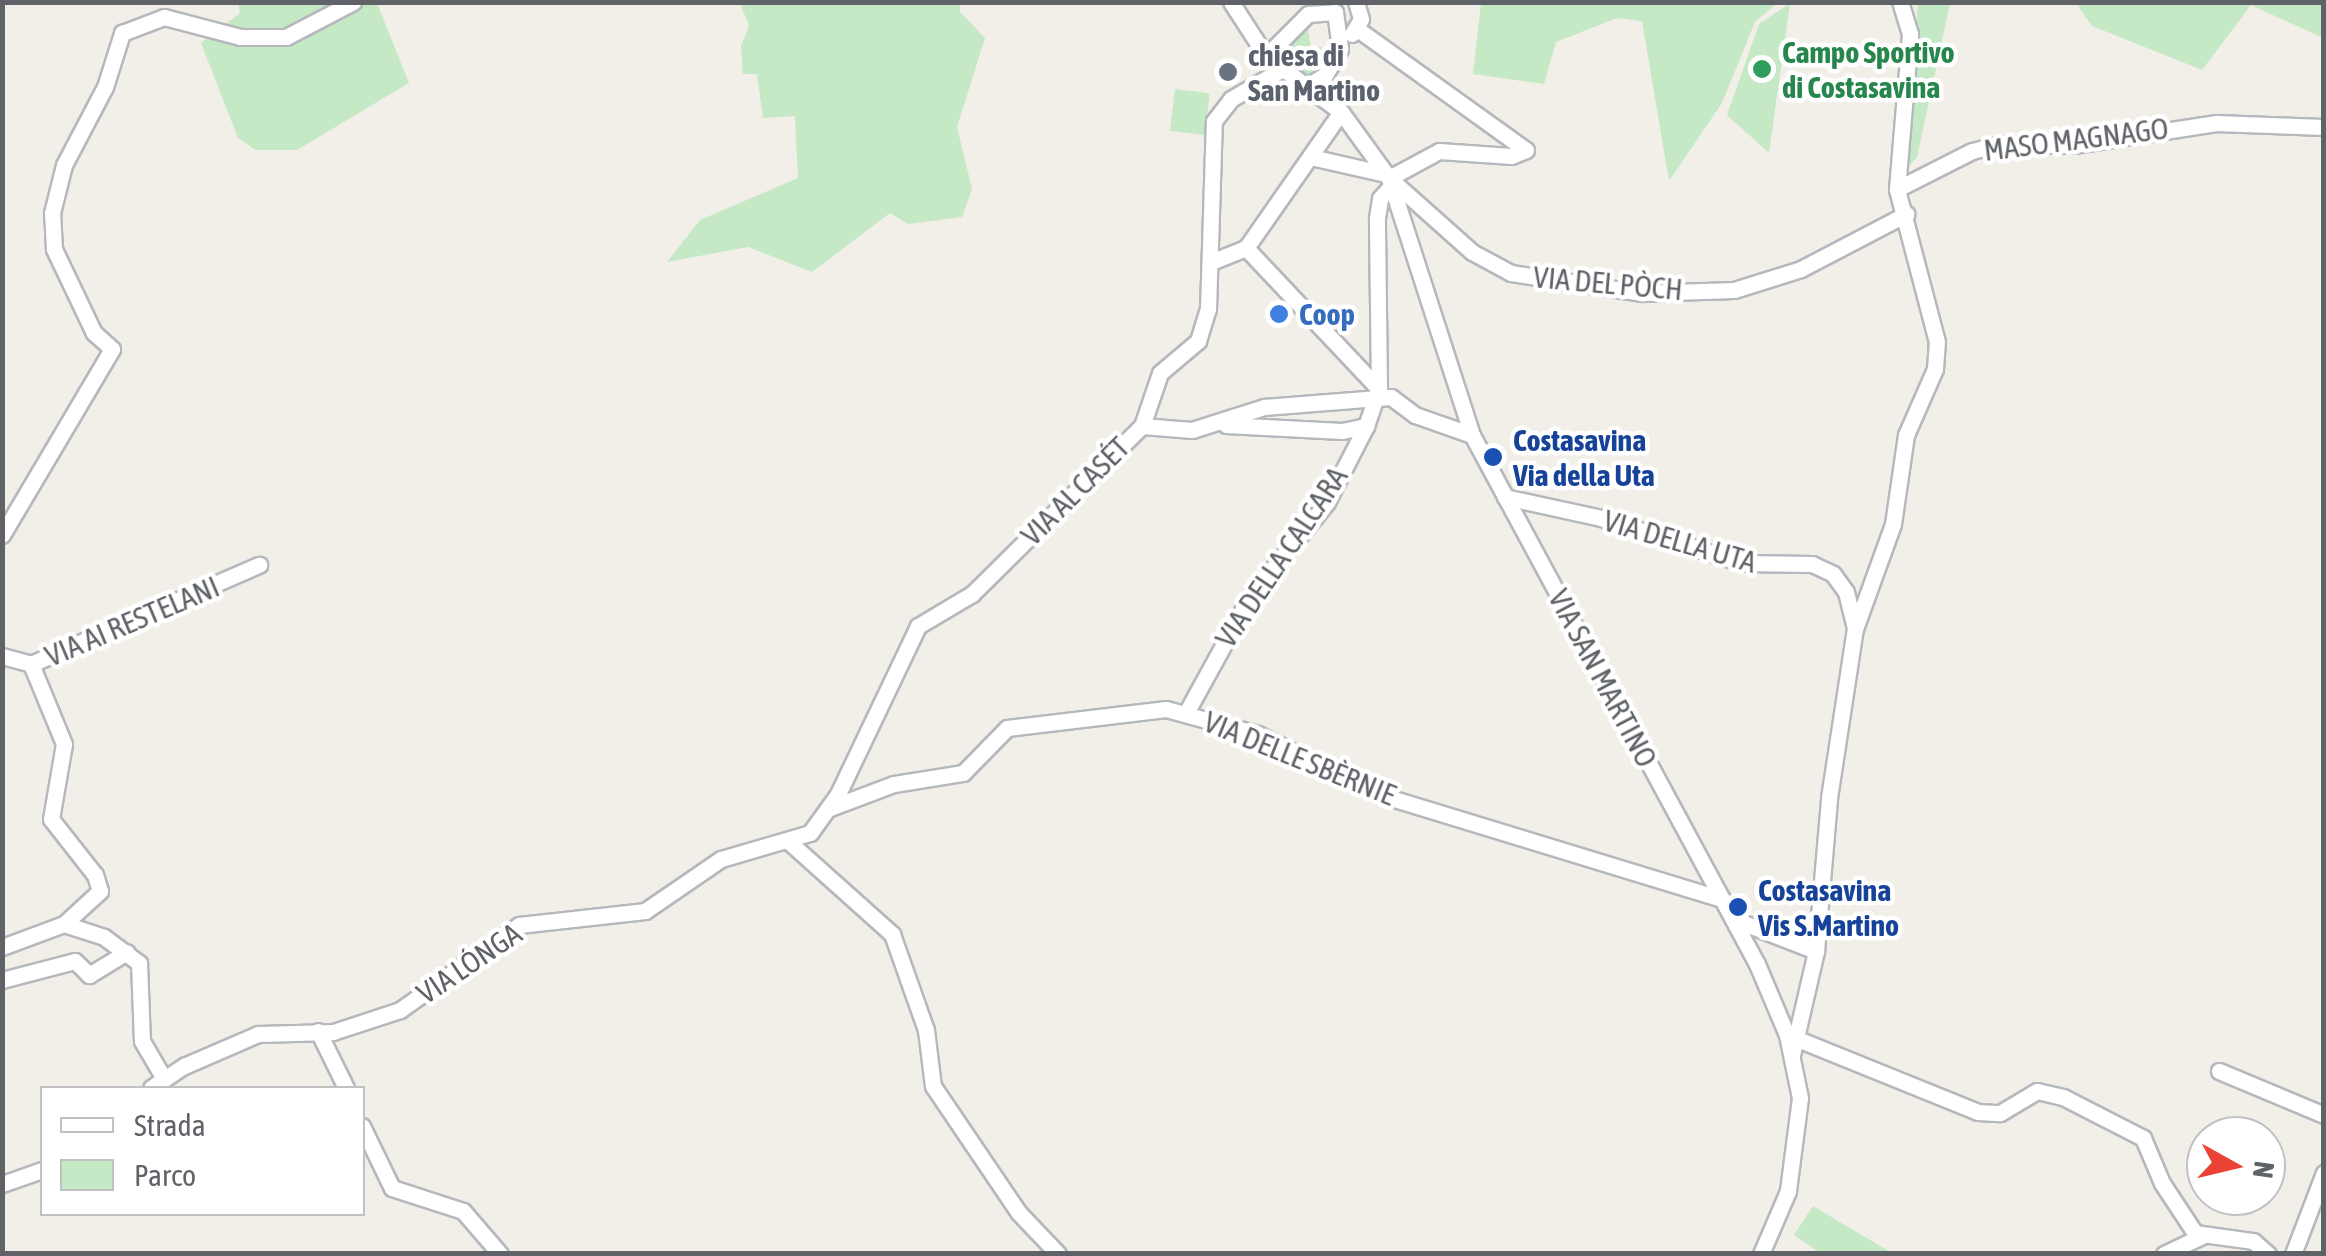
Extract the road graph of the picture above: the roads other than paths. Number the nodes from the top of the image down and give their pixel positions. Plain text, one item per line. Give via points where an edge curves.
1 (353, 2) edge
2 (1232, 2) edge
3 (1356, 2) edge
4 (1900, 2) edge
5 (1356, 28) junction
6 (1340, 48) junction
7 (1266, 56) junction
8 (1284, 68) junction
9 (1309, 85) junction
10 (1340, 112) junction
11 (2324, 127) edge
12 (1310, 157) junction
13 (1389, 179) junction
14 (1897, 189) junction
15 (1906, 214) junction
16 (1246, 248) junction
17 (1211, 262) junction
18 (1378, 395) junction
19 (1212, 425) junction
20 (1142, 426) junction
21 (1366, 426) junction
22 (1472, 435) junction
23 (1505, 497) junction
24 (2, 535) edge
25 (260, 566) dead end
26 (1872, 587) junction
27 (1846, 592) junction
28 (1854, 629) junction
29 (2, 656) edge
30 (31, 664) junction
31 (1186, 712) junction
32 (830, 808) junction
33 (788, 841) junction
34 (1722, 899) junction
35 (1734, 918) junction
36 (64, 924) junction
37 (2, 947) edge
38 (1816, 951) junction
39 (128, 952) junction
40 (2, 980) edge
41 (318, 1030) junction
42 (1796, 1048) junction
43 (2218, 1071) dead end
44 (157, 1083) edge
45 (345, 1086) edge
46 (2324, 1115) edge
47 (365, 1132) edge
48 (40, 1171) edge
49 (2324, 1173) edge
50 (2, 1184) edge
51 (2204, 1234) junction
52 (500, 1254) edge
53 (1058, 1254) edge
54 (1761, 1254) edge
55 (2164, 1254) edge
56 (2268, 1254) edge
57 (2293, 1254) edge

1 - 24 street via 286,37 240,37 164,18 122,33 105,88 64,165 52,213 54,249 94,334 112,349
2 - 7 street
3 - 5 street via 1362,5
4 - 14 street via 1910,34
5 - 6 street
5 - 13 street via 1526,150 1511,156 1439,151
6 - 7 street via 1335,12 1308,14
6 - 9 street via 1325,76
7 - 8 street, VIA SAN MARTINO
8 - 9 street, VIA SAN MARTINO
8 - 17 street, VIA AL CASÉT via 1231,99 1214,122
9 - 10 street, VIA SAN MARTINO
10 - 12 street
10 - 13 street, VIA SAN MARTINO
11 - 14 street, MASO MAGNAGO via 2216,123 2074,145 2002,144 1972,151
12 - 13 street
12 - 16 street
13 - 15 street, VIA DEL PÒCH via 1472,252 1511,273 1642,292 1734,290 1801,269
13 - 18 street, VIA DELLA CALCARA via 1377,218
13 - 22 street, VIA SAN MARTINO
14 - 15 street
15 - 26 street via 1938,342 1935,368 1906,436 1893,524
16 - 17 street
16 - 18 street
17 - 20 street, VIA AL CASÉT via 1198,340 1160,373
18 - 19 street via 1264,408
18 - 21 street, VIA DELLA CALCARA
18 - 22 street
19 - 20 street via 1176,431
19 - 21 street via 1342,431
20 - 32 street, VIA AL CASÉT via 972,594 918,626
21 - 31 street, VIA DELLA CALCARA via 1326,502 1251,595
22 - 23 street, VIA SAN MARTINO
23 - 27 street, VIA DELLA UTA via 1601,518 1742,563 1812,564 1834,574
23 - 34 street, VIA SAN MARTINO
25 - 30 street, VIA AI RESTELANI
26 - 27 street
26 - 28 street
27 - 28 street
28 - 38 street via 1829,798
29 - 30 street, VIA AI RESTELANI
30 - 36 street via 64,744 51,820 99,882 95,900
31 - 32 street, VIA DELLE SBÈRNIE via 1021,724 992,737 963,773 894,784
31 - 34 street, VIA DELLE SBÈRNIE via 1258,734 1378,794
32 - 33 street, VIA LÓNGA via 810,833
33 - 41 street, VIA LÓNGA via 721,859 645,911 519,924 400,1010 364,1025
33 - 53 street via 892,934 926,1030 933,1086 1018,1213
34 - 35 street, VIA SAN MARTINO
35 - 38 street
35 - 42 street, VIA SAN MARTINO
36 - 37 street
36 - 39 street via 104,936
38 - 42 street
39 - 40 street via 89,975 75,961
39 - 44 street via 145,982 142,1041
41 - 44 street, VIA LÓNGA via 258,1034
41 - 45 street
42 - 51 street via 1978,1112 2000,1113 2038,1091 2063,1096 2142,1138 2179,1211
42 - 54 street, VIA SAN MARTINO via 1801,1133 1788,1192
43 - 46 street
47 - 52 street via 392,1188 463,1211
48 - 50 street
49 - 57 street
51 - 55 street
51 - 56 street via 2254,1241

